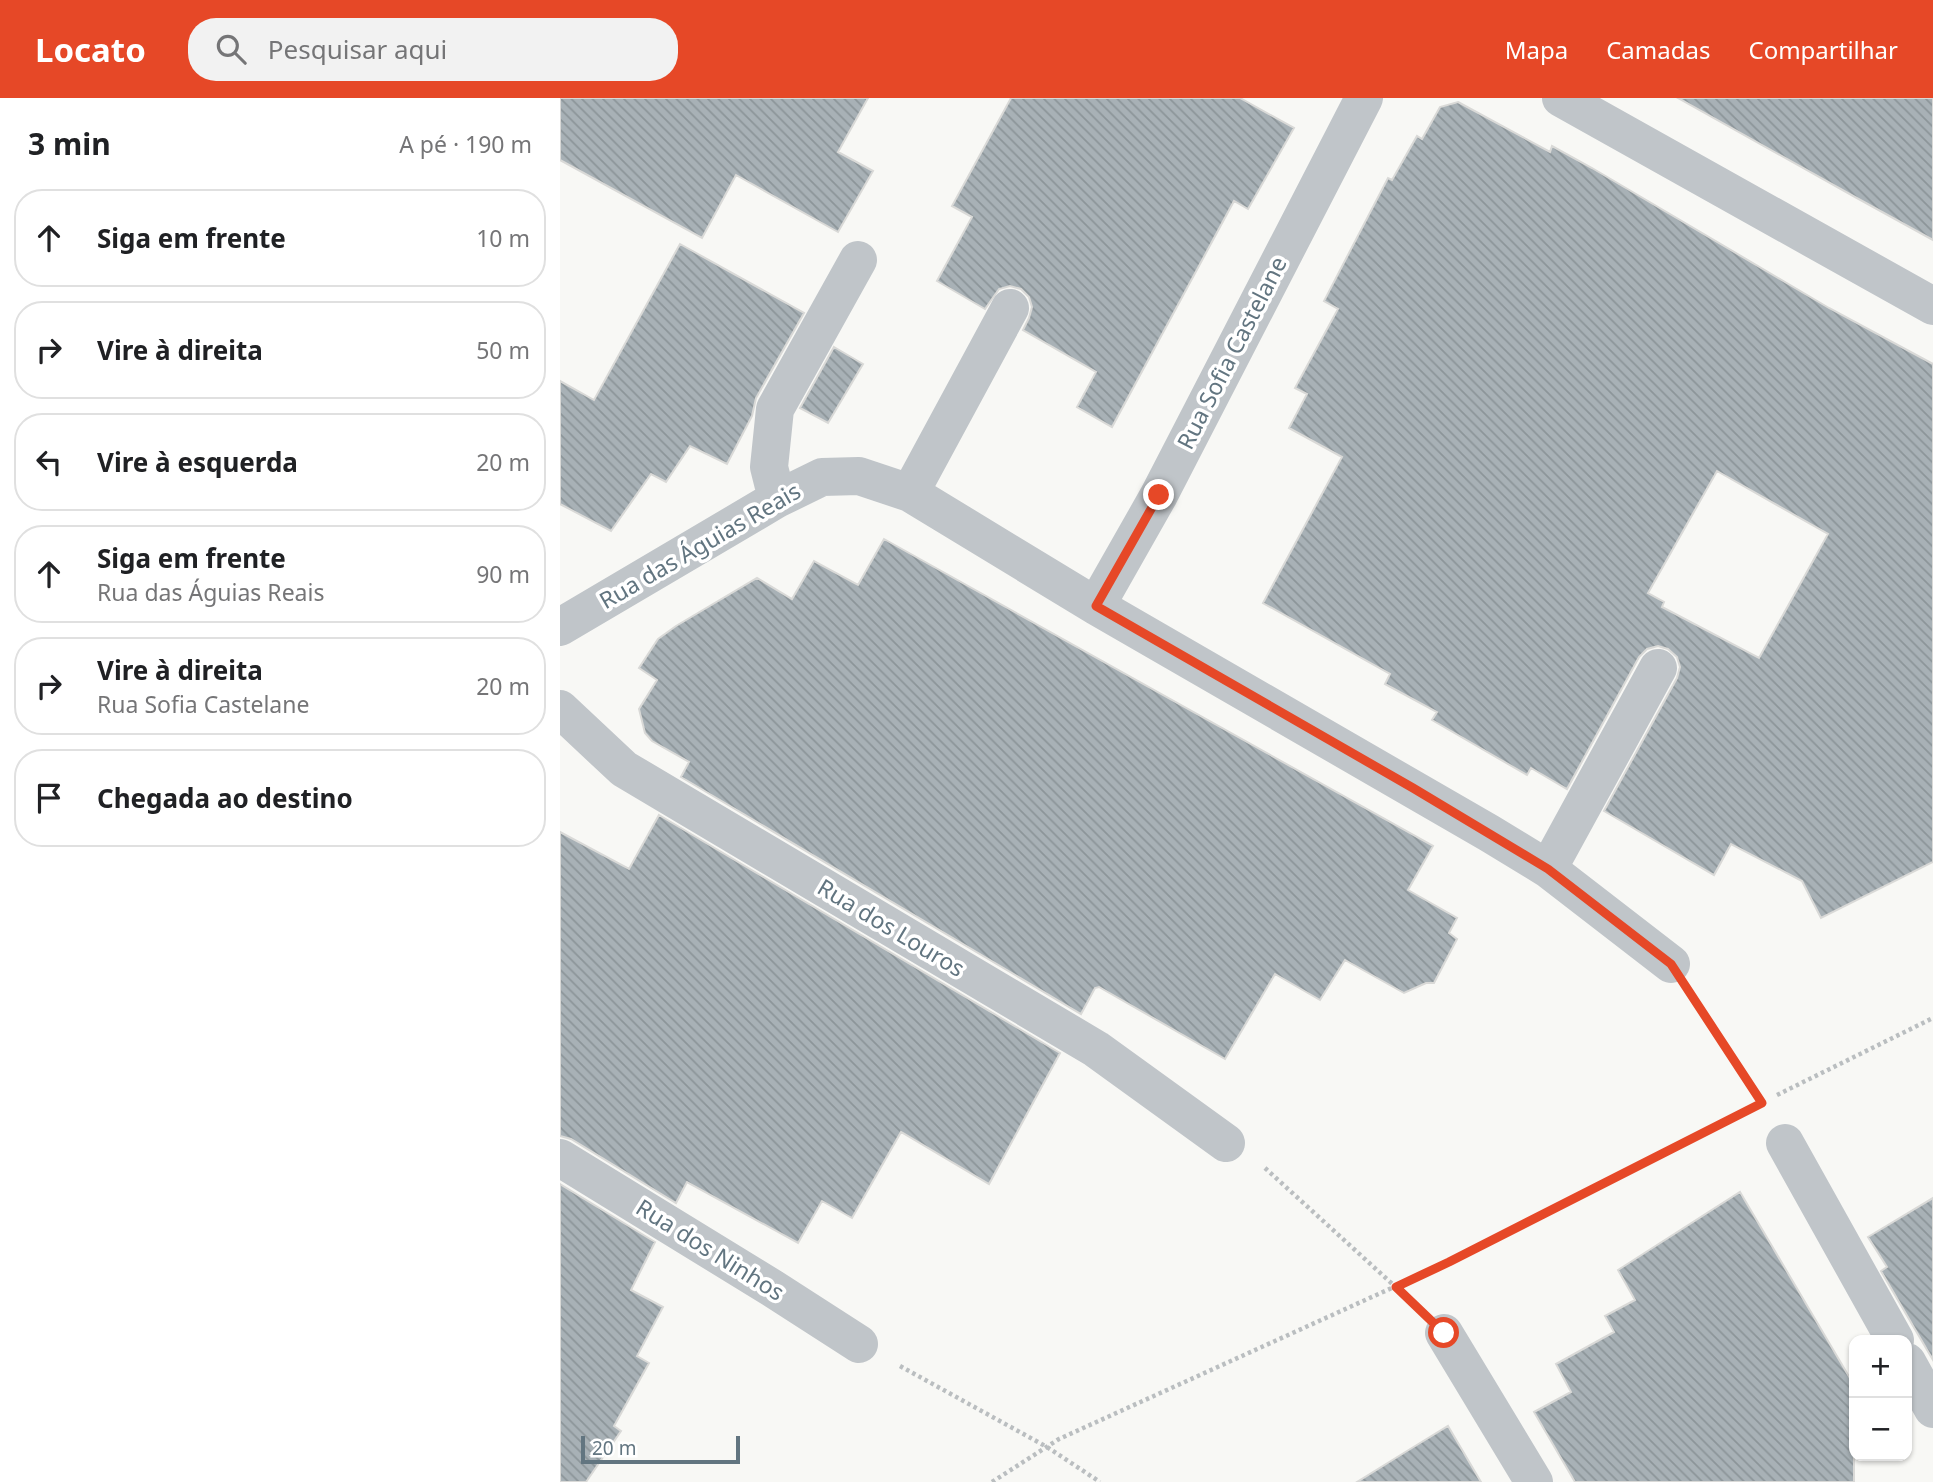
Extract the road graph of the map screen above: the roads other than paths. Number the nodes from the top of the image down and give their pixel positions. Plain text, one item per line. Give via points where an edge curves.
1 (1364, 98) edge
2 (1561, 98) edge
3 (858, 260) dead end
4 (1933, 306) edge
5 (1010, 308) dead end
6 (910, 493) junction
7 (777, 499) junction
8 (1096, 606) junction
9 (560, 627) edge
10 (1658, 668) dead end
11 (560, 709) edge
12 (1548, 869) junction
13 (1671, 964) road end
14 (1226, 1143) road end
15 (1786, 1143) road end
16 (560, 1158) edge
17 (1444, 1333) road end
18 (1892, 1335) edge
19 (859, 1344) road end
20 (1912, 1371) edge
21 (1933, 1409) edge
22 (1534, 1482) edge

1 - 8 street, Rua Sofia Castelane via 1159,495
2 - 4 street
3 - 7 street via 775,409 769,467
5 - 6 street
6 - 7 street, Rua das Águias Reais via 859,476 822,477
6 - 8 street, Rua das Águias Reais
7 - 9 street, Rua das Águias Reais
8 - 12 street, Rua das Águias Reais
10 - 12 street
11 - 14 street, Rua dos Louros via 624,769 1096,1049
12 - 13 street, Rua das Águias Reais
15 - 18 street
16 - 19 street, Rua dos Ninhos
17 - 22 street
20 - 21 street

